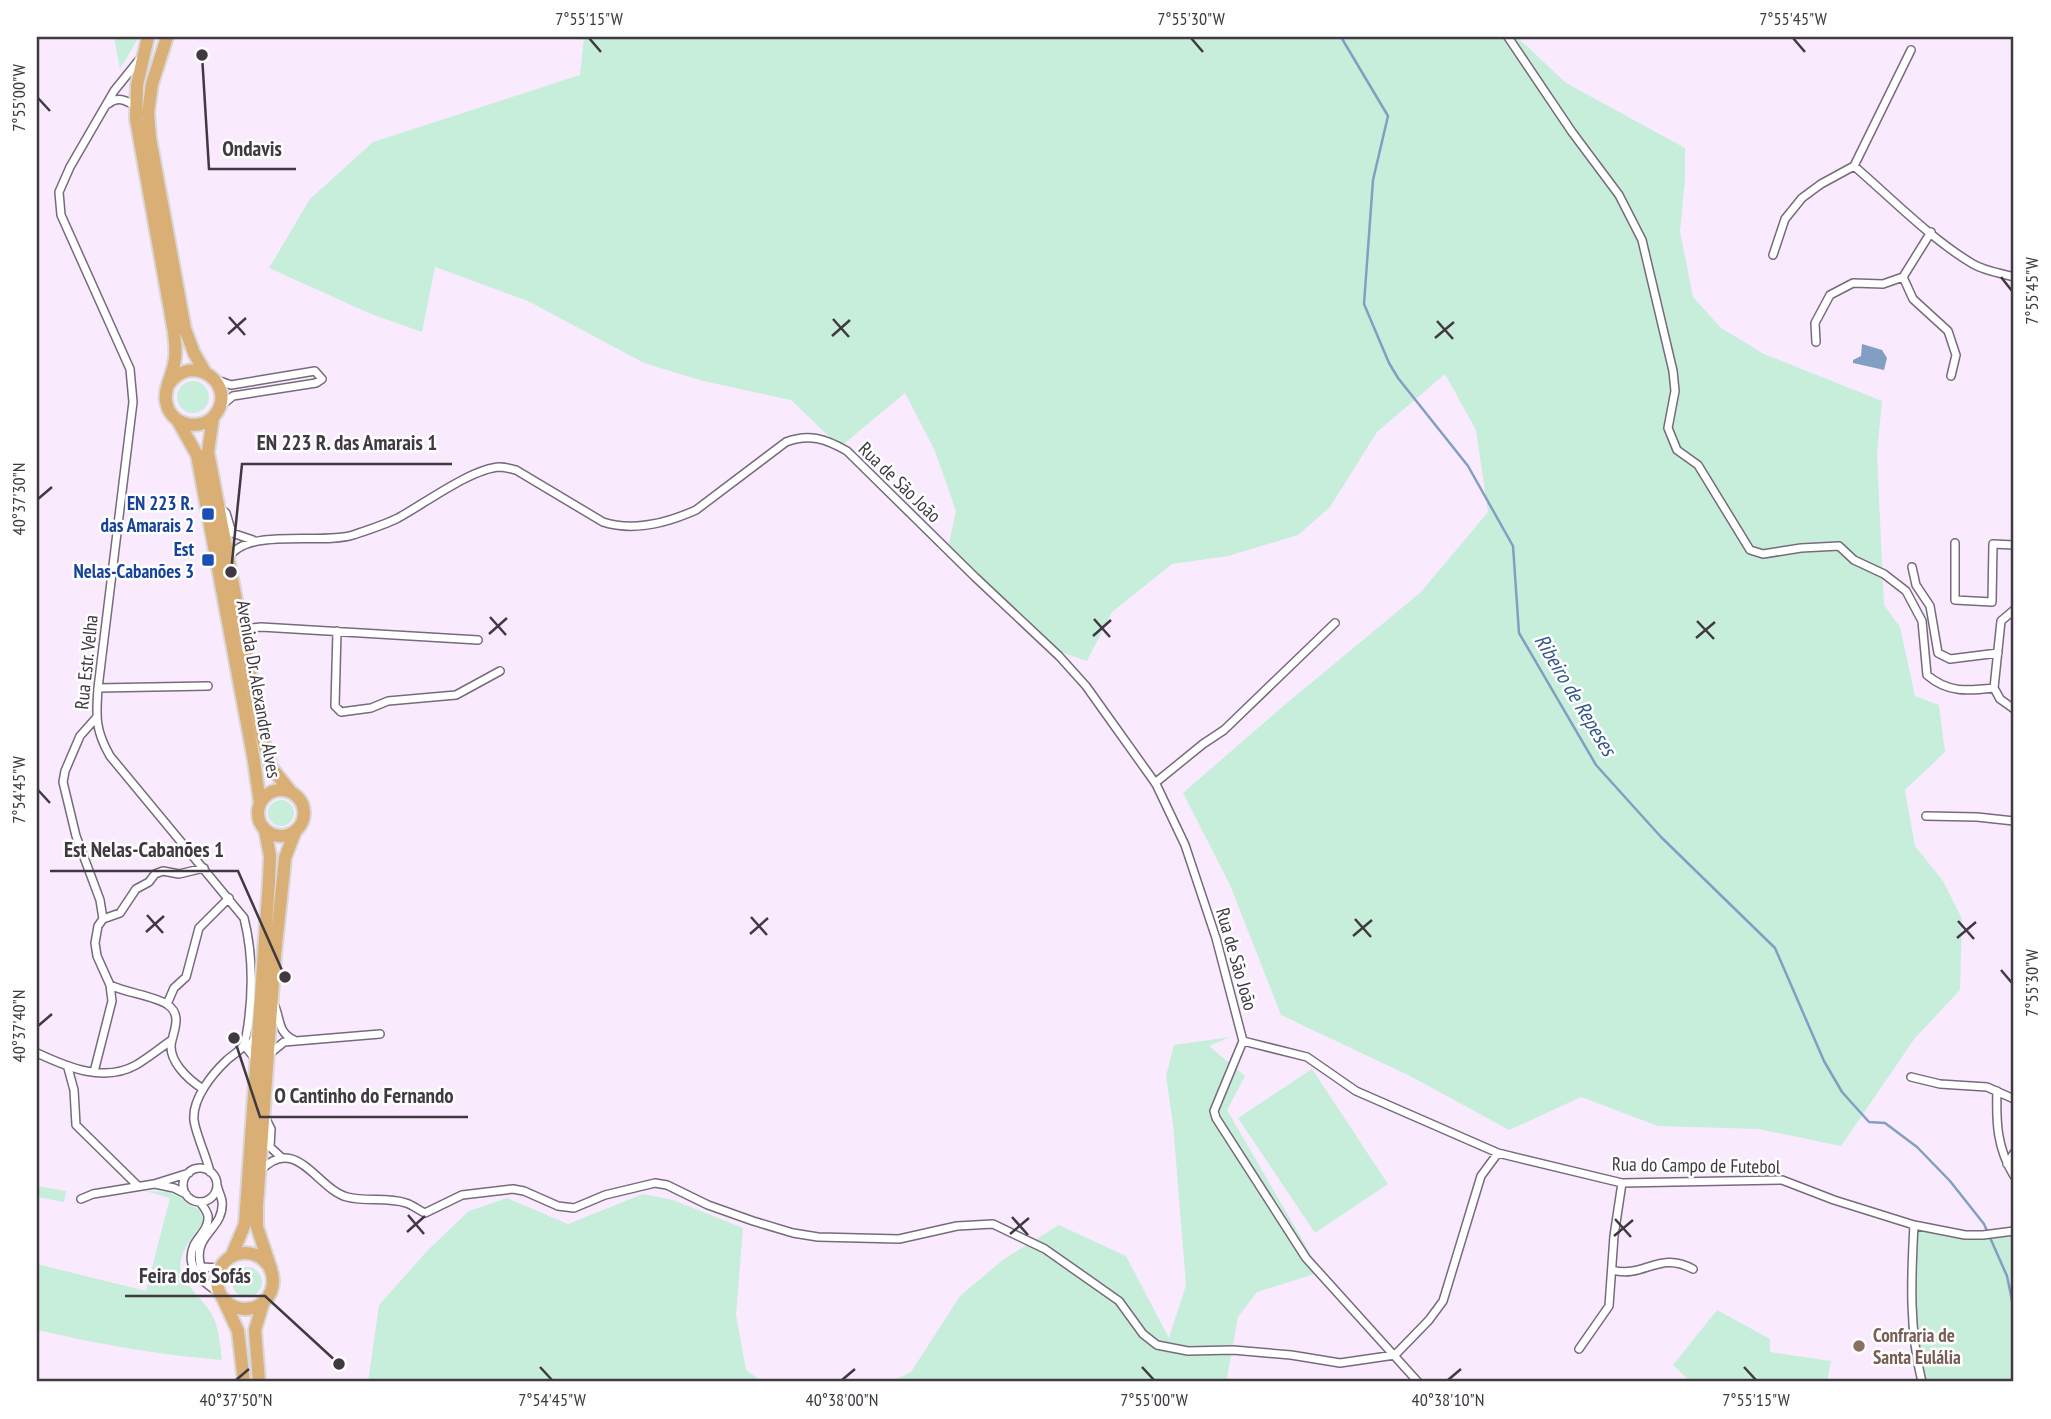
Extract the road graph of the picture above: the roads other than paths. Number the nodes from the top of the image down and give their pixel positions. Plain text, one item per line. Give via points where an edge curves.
1 (148, 37) edge
2 (167, 37) edge
3 (1508, 37) edge
4 (1911, 50) dead end
5 (142, 57) junction
6 (136, 106) junction
7 (103, 109) junction
8 (1854, 166) junction
9 (1931, 232) junction
10 (1773, 255) dead end
11 (1903, 276) junction
12 (2014, 277) edge
13 (1816, 342) dead end
14 (209, 375) junction
15 (1951, 376) dead end
16 (169, 384) junction
17 (216, 413) junction
18 (178, 421) junction
19 (219, 506) junction
20 (257, 541) junction
21 (1955, 543) dead end
22 (2014, 545) edge
23 (229, 559) junction
24 (1912, 566) dead end
25 (2014, 610) edge
26 (1335, 623) dead end
27 (242, 629) junction
28 (337, 631) junction
29 (478, 640) dead end
30 (1998, 653) junction
31 (500, 671) dead end
32 (208, 686) dead end
33 (98, 688) junction
34 (1994, 688) junction
35 (2014, 709) edge
36 (96, 717) junction
37 (1154, 783) junction
38 (291, 792) junction
39 (260, 803) junction
40 (1926, 816) dead end
41 (2014, 821) edge
42 (265, 830) junction
43 (295, 832) junction
44 (204, 868) junction
45 (229, 898) junction
46 (103, 919) junction
47 (110, 985) junction
48 (272, 999) junction
49 (167, 1004) junction
50 (258, 1034) junction
51 (380, 1034) dead end
52 (172, 1040) junction
53 (294, 1040) junction
54 (1243, 1041) junction
55 (244, 1045) junction
56 (37, 1053) edge
57 (262, 1058) junction
58 (68, 1068) junction
59 (94, 1072) junction
60 (1911, 1077) dead end
61 (203, 1089) junction
62 (1997, 1091) junction
63 (2014, 1099) edge
64 (264, 1112) junction
65 (1497, 1153) junction
66 (2014, 1153) edge
67 (282, 1158) junction
68 (2007, 1164) junction
69 (210, 1172) junction
70 (259, 1172) junction
71 (189, 1173) junction
72 (2014, 1176) edge
73 (1622, 1183) junction
74 (154, 1184) junction
75 (217, 1185) junction
76 (138, 1186) junction
77 (186, 1194) junction
78 (81, 1199) dead end
79 (200, 1202) junction
80 (1914, 1225) junction
81 (2014, 1231) edge
82 (230, 1257) junction
83 (220, 1268) junction
84 (271, 1269) junction
85 (1693, 1269) dead end
86 (1612, 1270) junction
87 (222, 1297) junction
88 (263, 1304) junction
89 (1579, 1349) dead end
90 (1395, 1355) junction
91 (244, 1382) edge
92 (258, 1382) edge
93 (1418, 1382) edge
94 (1922, 1382) edge

1 - 5 main road
2 - 14 main road via 152,84 150,138 186,329 194,353
3 - 34 street via 1619,194 1642,240 1673,371 1675,391 1668,428 1678,450 1698,465 1749,550 1763,554 1839,546 1906,591 1922,621 1927,675 1939,685 1967,691
4 - 8 street
5 - 6 main road
5 - 7 street, Rua Estr. Velha
6 - 7 street via 114,99
6 - 16 main road via 174,332 176,351
7 - 33 street, Rua Estr. Velha via 60,192 61,215 130,369 133,402
8 - 9 street
8 - 10 street via 1802,198 1785,219
9 - 11 street
9 - 12 street via 1971,263
11 - 13 street via 1882,284 1853,283 1830,295 1815,323
11 - 15 street via 1913,299 1948,331 1956,355
14 - 16 main road via 189,370
14 - 17 main road via 220,392
14 - 17 street via 231,385 315,372 322,379 233,396
16 - 18 main road via 165,400
17 - 18 main road via 196,425
17 - 19 main road, Avenida Dr. Alexandre Alves via 208,452
18 - 39 main road, Avenida Dr. Alexandre Alves via 197,455
19 - 20 street via 232,533
19 - 23 main road, Avenida Dr. Alexandre Alves
20 - 23 street via 237,547
20 - 37 street, Rua de São João via 347,537 396,519 481,471 500,467 516,470 603,522 636,527 696,509 786,442 813,437 828,441 848,451 1059,656 1086,686
21 - 22 street via 1955,600 1992,603 1993,544
23 - 27 main road, Avenida Dr. Alexandre Alves
24 - 30 street via 1916,585 1930,606 1938,653 1950,659
25 - 30 street via 2001,621
26 - 37 street via 1224,730
27 - 28 street
27 - 38 main road, Avenida Dr. Alexandre Alves via 267,759
28 - 29 street
28 - 31 street via 335,706 341,712 388,701 456,695
30 - 34 street
32 - 33 street
33 - 36 street, Rua Estr. Velha
34 - 35 street
36 - 44 street, Rua Estr. Velha via 100,740 110,756
36 - 46 street via 80,736 63,782
37 - 54 street, Rua de São João via 1185,845 1216,937
38 - 39 main road via 270,793
38 - 43 main road via 304,811
39 - 42 main road via 258,818
40 - 41 street
42 - 43 main road via 283,836
42 - 50 main road via 270,856
43 - 48 main road via 285,858
44 - 45 street, Rua Estr. Velha
44 - 46 street via 155,874 136,888 120,913
45 - 49 street via 200,928 186,977
45 - 55 street, Rua Estr. Velha via 244,918 250,943 252,998
46 - 47 street via 95,943
47 - 49 street
47 - 59 street via 112,1001
48 - 53 street via 282,1033
48 - 57 main road
49 - 52 street via 175,1012 177,1026
50 - 55 street
50 - 57 main road
51 - 53 street
52 - 59 street via 134,1066
52 - 61 street via 174,1057 187,1078
53 - 57 street
54 - 65 street, Rua de São João via 1307,1057 1356,1091
54 - 90 street, Rua de São João via 1214,1111 1216,1118 1311,1263
55 - 57 street
55 - 61 street
56 - 58 street
57 - 64 main road
57 - 82 main road via 245,1224
58 - 59 street
58 - 76 street via 76,1125
60 - 62 street
61 - 69 street via 194,1122
62 - 63 street
62 - 68 street via 1998,1138
64 - 67 street via 271,1129 270,1147
64 - 70 main road
65 - 73 street, Rua do Campo de Futebol
65 - 90 street via 1481,1176 1443,1301
66 - 68 street
67 - 70 street
67 - 90 street via 307,1166 340,1195 405,1202 425,1213 462,1195 518,1189 551,1204 574,1208 655,1183 744,1218 818,1237 909,1239 950,1227 993,1224 1045,1249 1119,1301 1157,1345 1340,1363
68 - 72 street
69 - 71 street
69 - 75 street
70 - 84 main road via 257,1227
71 - 74 street
71 - 77 street via 184,1183
73 - 80 street, Rua do Campo de Futebol via 1782,1180
73 - 86 street
74 - 76 street
74 - 77 street
75 - 79 street via 210,1199
75 - 83 street via 220,1217 197,1254 201,1267
76 - 78 street
77 - 79 street
79 - 87 street via 208,1214 207,1226 194,1246 192,1265 205,1285
80 - 81 street, Rua do Campo de Futebol via 1965,1235
80 - 94 street via 1911,1320
82 - 83 main road
82 - 84 main road via 258,1256
83 - 87 main road via 217,1285
84 - 88 main road via 273,1287
85 - 86 street via 1662,1261 1630,1273
86 - 89 street via 1609,1306
87 - 88 main road via 239,1309
87 - 91 main road via 238,1331
88 - 92 main road via 255,1330
90 - 93 street, Rua de São João

